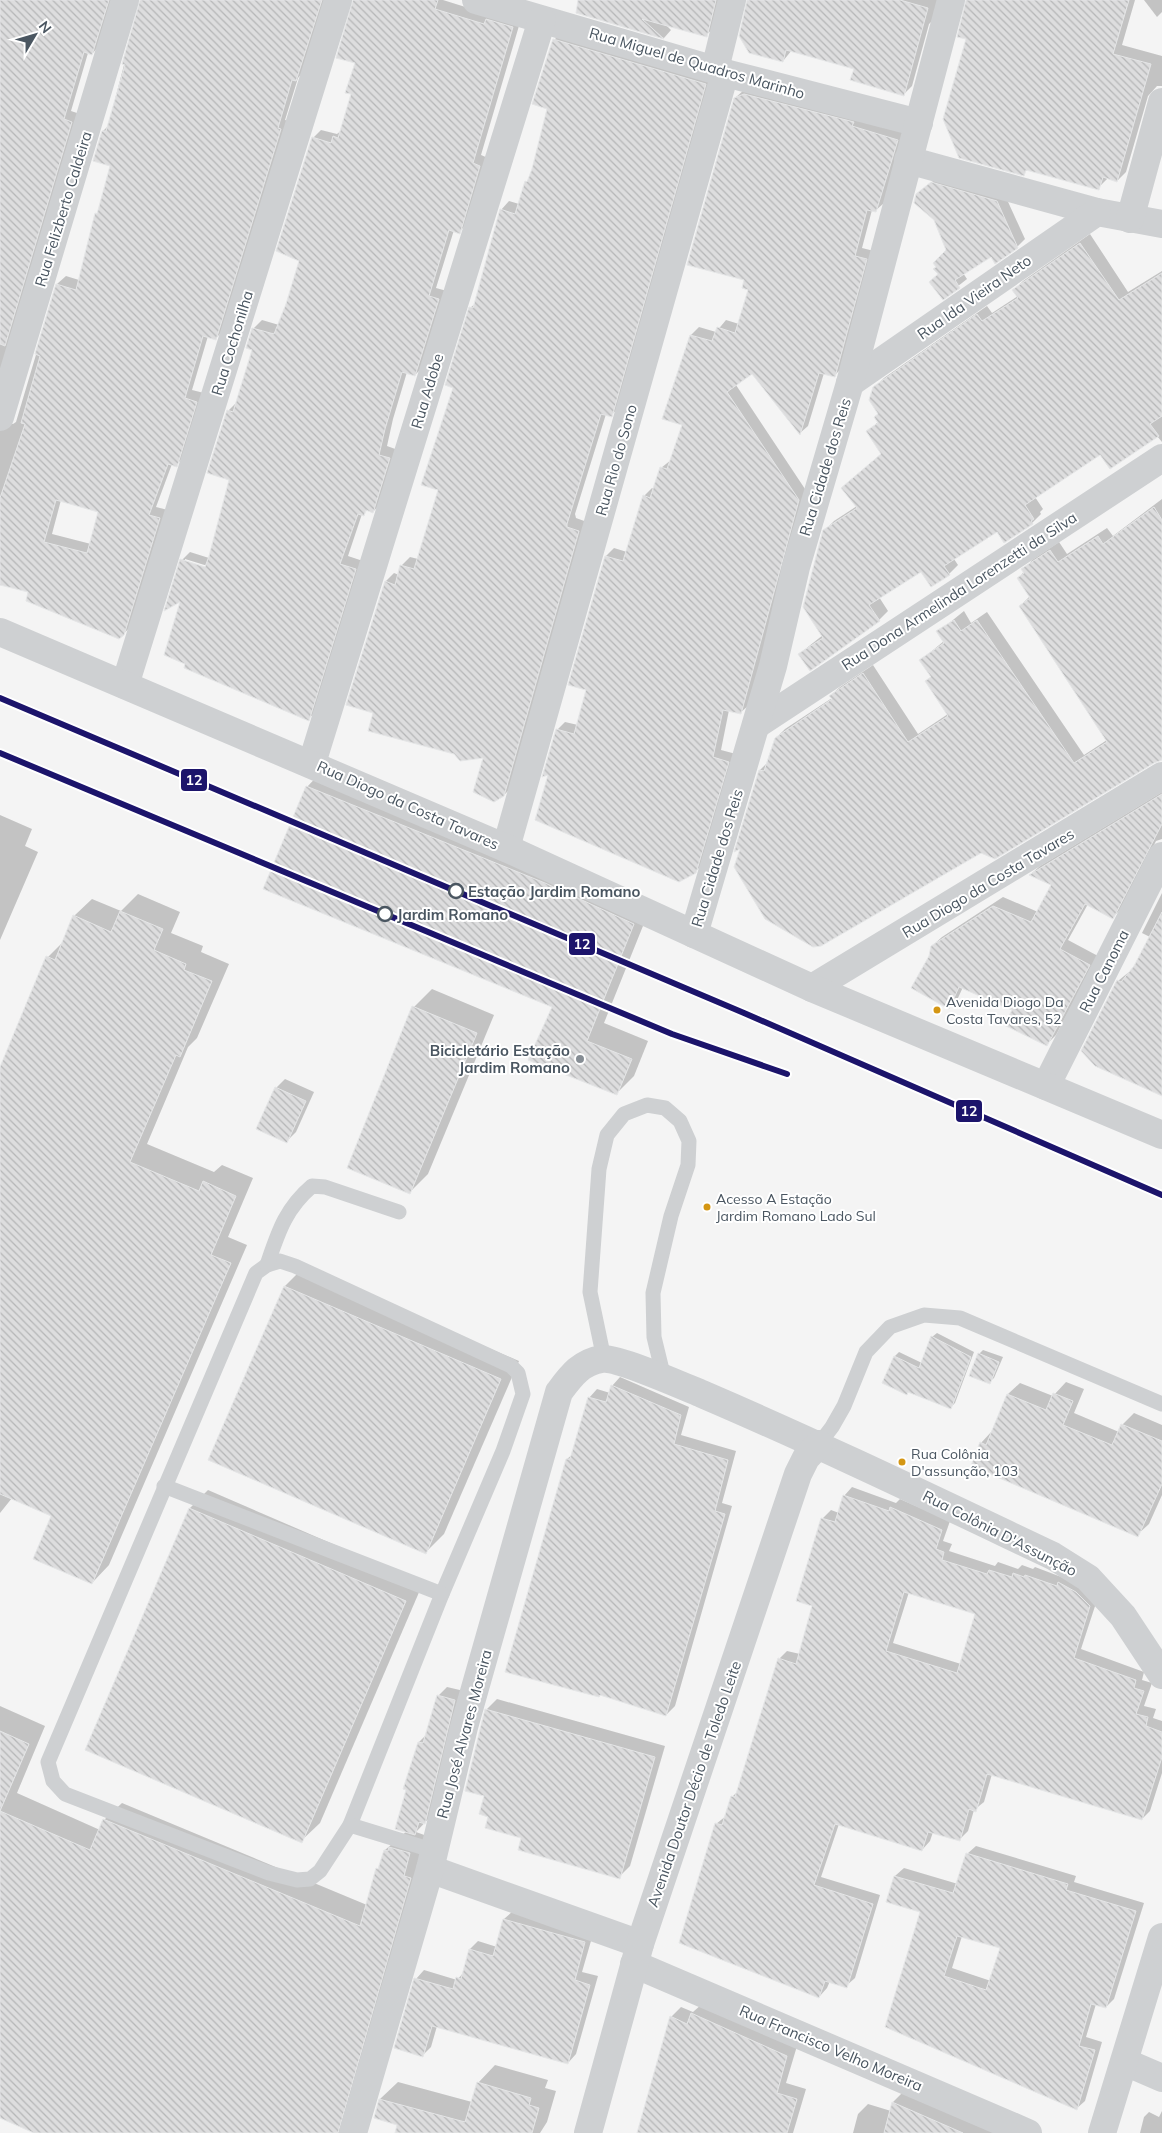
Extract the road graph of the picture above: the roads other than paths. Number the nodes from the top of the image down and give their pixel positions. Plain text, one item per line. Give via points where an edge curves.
1 (125, 0) edge
2 (338, 0) edge
3 (476, 0) edge
4 (732, 0) edge
5 (951, 0) edge
6 (514, 5) edge
7 (542, 20) junction
8 (720, 71) junction
9 (1162, 102) edge
10 (919, 123) junction
11 (908, 160) junction
12 (1097, 212) junction
13 (1130, 219) junction
14 (1162, 224) edge
15 (850, 382) junction
16 (0, 417) edge
17 (1162, 458) edge
18 (0, 632) edge
19 (125, 685) junction
20 (756, 725) junction
21 (312, 763) junction
22 (1162, 776) edge
23 (506, 848) junction
24 (1162, 856) edge
25 (694, 934) junction
26 (812, 988) junction
27 (1046, 1086) junction
28 (1162, 1135) edge
29 (399, 1212) dead end
30 (267, 1265) junction
31 (604, 1359) junction
32 (664, 1378) junction
33 (1162, 1404) edge
34 (819, 1444) junction
35 (164, 1486) junction
36 (442, 1594) junction
37 (1162, 1675) edge
38 (350, 1826) junction
39 (432, 1860) junction
40 (1162, 1937) edge
41 (637, 1954) junction
42 (1125, 2062) junction
43 (1162, 2078) edge
44 (353, 2133) edge
45 (588, 2133) edge
46 (1028, 2133) edge
47 (1102, 2133) edge

1 - 16 street, Rua Felizberto Caldeira
2 - 19 street, Rua Cochonilha
3 - 6 street, Rua Miguel de Quadros Marinho
4 - 8 street, Rua Rio do Sono
5 - 10 street, Rua Cidade dos Reis
6 - 7 street, Rua Miguel de Quadros Marinho
7 - 8 street, Rua Miguel de Quadros Marinho
7 - 21 street, Rua Adobe
8 - 10 street, Rua Miguel de Quadros Marinho
8 - 23 street, Rua Rio do Sono
9 - 13 street
10 - 11 street, Rua Cidade dos Reis
11 - 12 street
11 - 15 street, Rua Cidade dos Reis
12 - 13 street
12 - 15 street, Rua Ida Vieira Neto
13 - 14 street
15 - 20 street, Rua Cidade dos Reis via 796,567
17 - 20 street, Rua Dona Armelinda Lorenzetti da Silva
18 - 19 street, Rua Diogo da Costa Tavares
19 - 21 street, Rua Diogo da Costa Tavares
20 - 25 street, Rua Cidade dos Reis
21 - 23 street, Rua Diogo da Costa Tavares
22 - 26 street, Rua Diogo da Costa Tavares
23 - 25 street, Rua Diogo da Costa Tavares
24 - 27 street, Rua Canoma
25 - 26 street, Rua Diogo da Costa Tavares
26 - 27 street, Rua Diogo da Costa Tavares
27 - 28 street, Rua Diogo da Costa Tavares
29 - 30 lane via 325,1187 312,1186 299,1197 283,1219
30 - 35 lane via 256,1273
30 - 36 lane via 280,1261 295,1266 511,1366 518,1373 523,1394
31 - 32 street
31 - 32 lane via 590,1292 599,1169 607,1135 624,1114 647,1105 665,1108 680,1121 689,1141 688,1165 671,1216 653,1293 654,1337
31 - 39 street, Rua José Alvares Moreira via 586,1363 572,1374 559,1392 464,1727
32 - 34 street, Rua Colônia D'Assunção
33 - 34 lane via 960,1318 924,1315 890,1327 866,1352 844,1406
34 - 37 street, Rua Colônia D'Assunção via 1053,1556 1088,1578 1123,1616
34 - 41 street, Avenida Doutor Décio de Toledo Leite via 806,1458 798,1474
35 - 36 lane
35 - 38 lane via 48,1762 53,1781 66,1794 296,1880 310,1879 320,1871
36 - 38 lane
38 - 39 lane
39 - 41 street, Rua Francisco Velho Moreira
39 - 44 street, Rua José Alvares Moreira
40 - 42 street
41 - 45 street, Avenida Doutor Décio de Toledo Leite
41 - 46 street, Rua Francisco Velho Moreira
42 - 43 street
42 - 47 street

